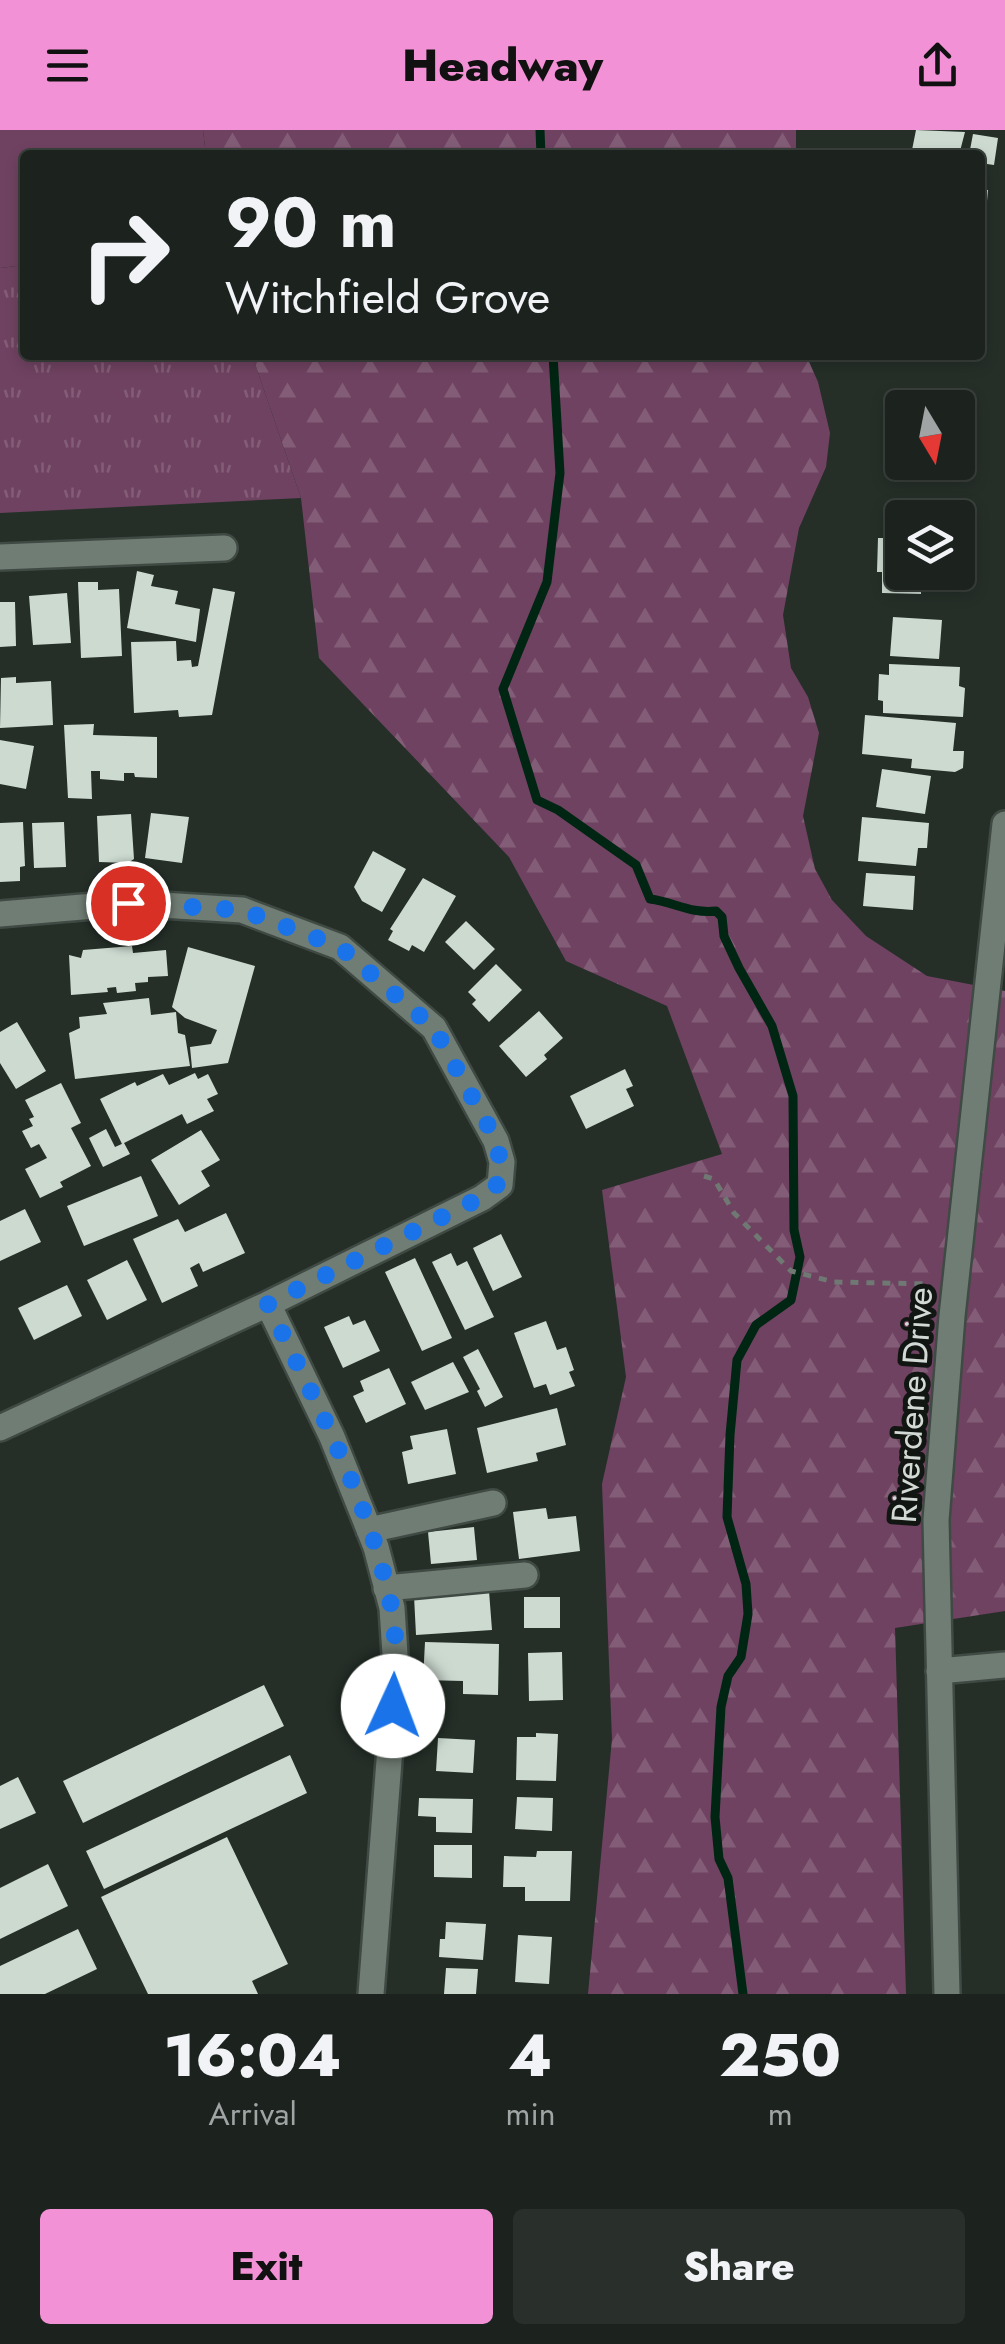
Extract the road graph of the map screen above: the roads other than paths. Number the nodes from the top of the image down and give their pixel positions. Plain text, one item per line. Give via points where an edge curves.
1 (224, 548) dead end
2 (0, 557) edge
3 (1005, 824) edge
4 (0, 914) edge
5 (268, 1304) junction
6 (4, 1417) edge
7 (493, 1504) dead end
8 (369, 1530) junction
9 (524, 1574) dead end
10 (386, 1588) junction
11 (1005, 1665) edge
12 (939, 1671) junction
13 (371, 1994) edge
14 (947, 1994) edge

1 - 2 street
3 - 12 street, Riverdene Drive via 936,1520
4 - 5 street via 128,903 242,910 340,947 434,1028 496,1140 500,1184
5 - 6 street
5 - 8 street
7 - 8 street
8 - 10 street
9 - 10 street
10 - 13 street via 396,1670
11 - 12 street
12 - 14 street, Riverdene Drive

